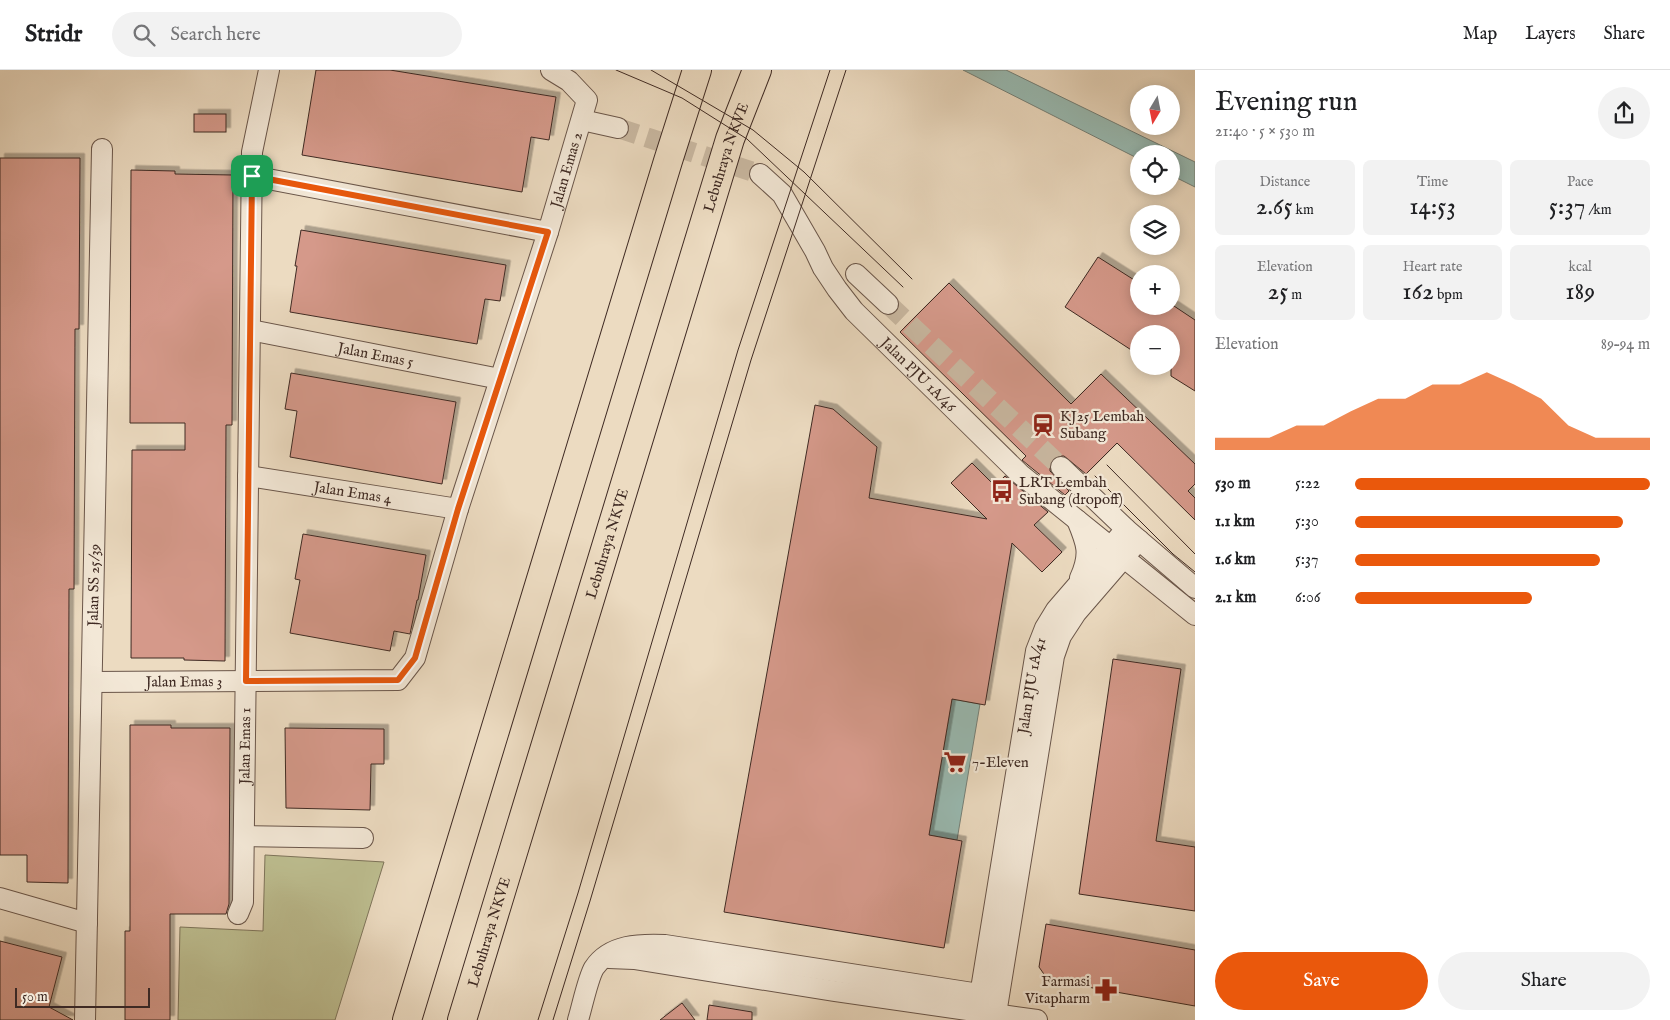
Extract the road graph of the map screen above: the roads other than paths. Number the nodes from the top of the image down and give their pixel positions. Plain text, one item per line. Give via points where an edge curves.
1 (269, 70) edge
2 (551, 70) edge
3 (697, 70) edge
4 (753, 80) edge
5 (582, 120) junction
6 (618, 128) tunnel mouth
7 (102, 149) dead end
8 (760, 174) tunnel mouth
9 (252, 176) junction
10 (548, 232) junction
11 (856, 274) dead end
12 (888, 304) tunnel mouth
13 (250, 330) junction
14 (500, 379) junction
15 (1061, 467) tunnel mouth
16 (248, 476) junction
17 (458, 509) junction
18 (1078, 520) junction
19 (1133, 535) junction
20 (1117, 552) junction
21 (1195, 588) edge
22 (1074, 589) junction
23 (1195, 614) edge
24 (398, 680) joint
25 (246, 681) junction
26 (92, 682) junction
27 (244, 836) junction
28 (363, 838) dead end
29 (0, 898) edge
30 (238, 914) dead end
31 (87, 923) junction
32 (987, 1009) edge
33 (85, 1020) edge
34 (407, 1020) edge
35 (462, 1020) edge
36 (578, 1020) edge
37 (1037, 1020) edge

1 - 9 street, Jalan Emas 1 via 252,152
2 - 5 street, Jalan Emas 2 via 569,80 587,100
3 - 34 highway
4 - 35 highway, Lebuhraya NKVE via 730,139
5 - 6 street
5 - 10 street, Jalan Emas 2
7 - 26 street, Jalan SS 25/39
8 - 18 street, Jalan PJU 1A/46 via 782,194 823,268 854,311 1020,474
9 - 10 street
9 - 13 street, Jalan Emas 1
10 - 14 street, Jalan Emas 2
11 - 12 street
13 - 14 street, Jalan Emas 5
13 - 16 street, Jalan Emas 1
14 - 17 street, Jalan Emas 2
15 - 19 street
16 - 17 street, Jalan Emas 4
16 - 25 street, Jalan Emas 1
17 - 24 street, Jalan Emas 2 via 415,658
18 - 20 street, Jalan PJU 1A/46
18 - 22 street via 1087,556
19 - 20 street, Jalan PJU 1A/41
19 - 21 street
20 - 22 street, Jalan PJU 1A/41
20 - 23 street, Jalan PJU 1A/46
20 - 32 street, Jalan PJU 1A/41 via 1061,636 1054,656
22 - 32 street, Jalan PJU 1A/41 via 1056,610 1036,651
24 - 25 street, Jalan Emas 3
25 - 26 street, Jalan Emas 3
25 - 27 street, Jalan Emas 1
26 - 31 street, Jalan SS 25/39
27 - 28 street
27 - 30 street, Jalan Emas 1 via 243,902
29 - 31 street
31 - 33 street, Jalan SS 25/39
32 - 36 street via 665,945 636,944 615,950 593,969
32 - 37 street

